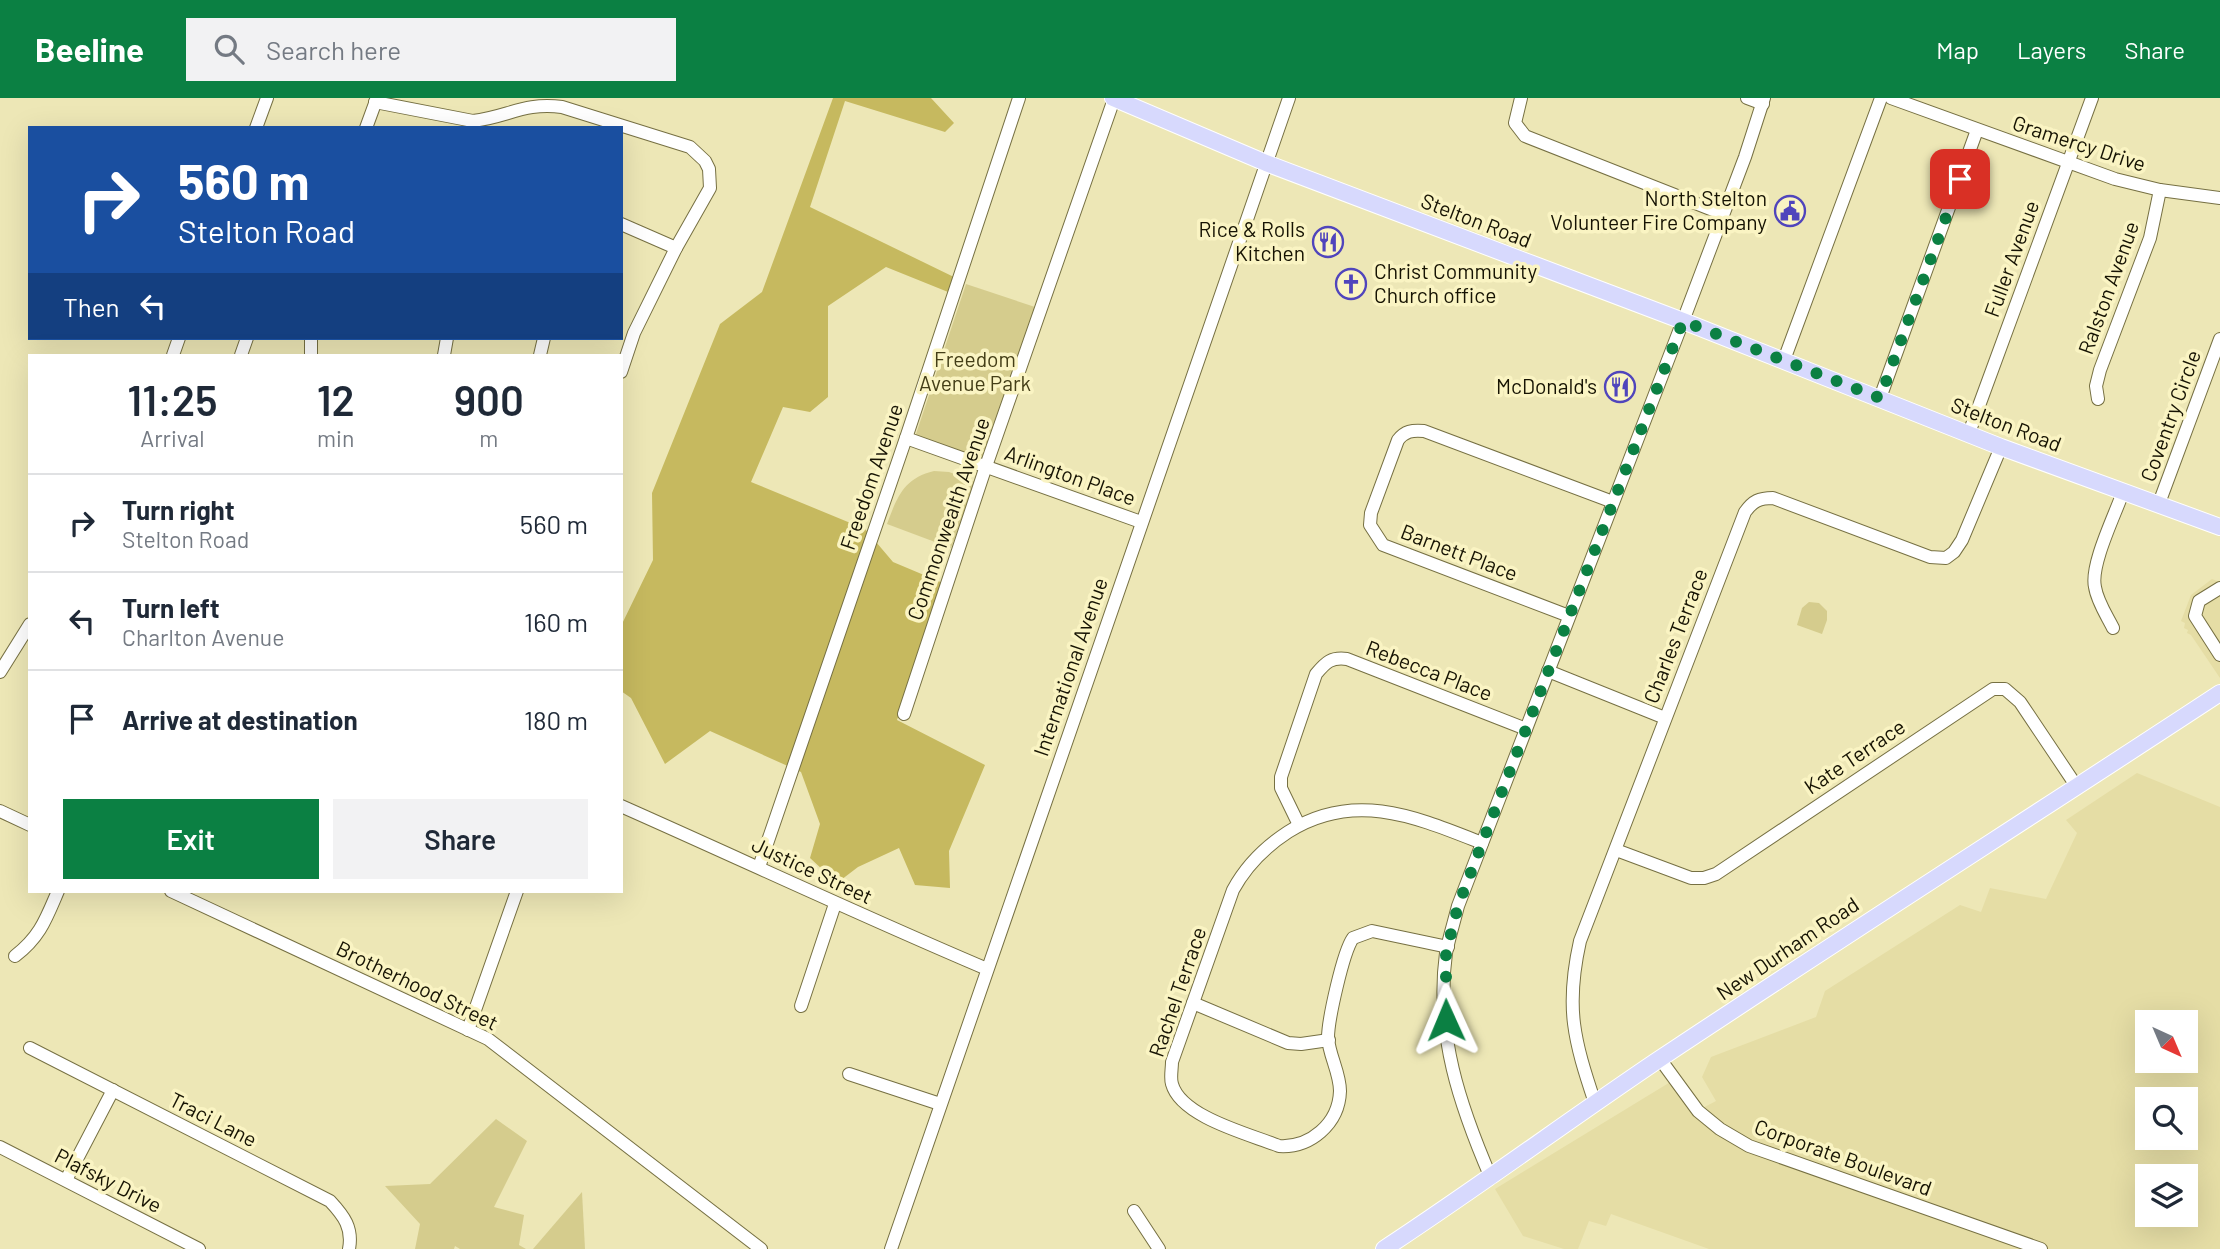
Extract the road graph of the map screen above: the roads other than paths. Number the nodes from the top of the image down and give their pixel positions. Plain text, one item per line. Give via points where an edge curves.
1 (267, 98) edge
2 (1019, 98) edge
3 (1114, 98) edge
4 (1289, 98) edge
5 (1521, 98) edge
6 (1747, 98) edge
7 (1881, 98) edge
8 (1891, 98) edge
9 (2092, 98) edge
10 (376, 100) edge
11 (1763, 101) edge
12 (257, 126) edge
13 (367, 126) edge
14 (623, 126) edge
15 (623, 126) edge
16 (1978, 130) junction
17 (2067, 161) junction
18 (1266, 163) junction
19 (2160, 190) junction
20 (2220, 198) edge
21 (1723, 214) junction
22 (623, 225) edge
23 (676, 248) junction
24 (1683, 321) junction
25 (623, 328) edge
26 (634, 333) junction
27 (2220, 339) edge
28 (1784, 360) junction
29 (623, 366) edge
30 (1880, 398) junction
31 (2098, 399) dead end
32 (1969, 433) junction
33 (906, 438) junction
34 (2001, 447) junction
35 (986, 466) junction
36 (2123, 492) junction
37 (1613, 502) junction
38 (2158, 506) junction
39 (1141, 522) junction
40 (2220, 527) edge
41 (2220, 588) edge
42 (1569, 616) junction
43 (28, 627) edge
44 (2113, 628) dead end
45 (2220, 655) edge
46 (1548, 671) junction
47 (0, 672) edge
48 (2220, 693) edge
49 (904, 714) dead end
50 (1665, 718) junction
51 (1526, 729) junction
52 (2077, 787) junction
53 (623, 807) edge
54 (0, 811) edge
55 (28, 824) edge
56 (1299, 825) junction
57 (1482, 843) junction
58 (1616, 850) junction
59 (759, 867) junction
60 (57, 893) edge
61 (175, 893) edge
62 (516, 893) edge
63 (835, 904) junction
64 (1448, 947) junction
65 (15, 956) dead end
66 (987, 970) junction
67 (1193, 1003) junction
68 (801, 1006) dead end
69 (468, 1030) junction
70 (1329, 1040) junction
71 (30, 1048) dead end
72 (1660, 1059) junction
73 (849, 1074) dead end
74 (113, 1090) junction
75 (1595, 1102) junction
76 (940, 1104) junction
77 (0, 1147) edge
78 (1491, 1178) junction
79 (66, 1180) junction
80 (1134, 1212) dead end
81 (199, 1249) edge
82 (349, 1249) edge
83 (761, 1249) edge
84 (891, 1249) edge
85 (1159, 1249) edge
86 (1384, 1249) edge
87 (2041, 1249) edge

1 - 12 street
2 - 33 street, Freedom Avenue
3 - 18 main road, Stelton Road
3 - 35 street, Commonwealth Avenue
4 - 18 street, International Avenue
5 - 21 street via 1516,123 1525,136
6 - 11 street
7 - 28 street
8 - 16 street, Gramercy Drive
9 - 17 street, Fuller Avenue
10 - 13 street
10 - 14 street via 473,121 545,105
11 - 21 street
15 - 23 street via 690,147 709,169 710,188
16 - 17 street, Gramercy Drive
16 - 30 street
17 - 19 street, Gramercy Drive
17 - 32 street, Fuller Avenue
18 - 24 main road, Stelton Road
18 - 39 street, International Avenue
19 - 20 street, Gramercy Drive
19 - 31 street, Ralston Avenue via 2150,238 2100,370
21 - 24 street
22 - 23 street
23 - 26 street
24 - 28 main road, Stelton Road
24 - 37 street
25 - 26 street
26 - 29 street
27 - 38 street, Coventry Circle
28 - 30 main road, Stelton Road
30 - 32 main road, Stelton Road
32 - 34 main road, Stelton Road
33 - 35 street, Arlington Place
33 - 59 street, Freedom Avenue
34 - 36 main road, Stelton Road
34 - 50 street, Charles Terrace via 1962,540 1954,552 1941,559 1773,498 1752,502
35 - 39 street, Arlington Place
35 - 49 street, Commonwealth Avenue
36 - 38 main road, Stelton Road
36 - 44 street via 2094,580
37 - 42 street
37 - 42 street, Barnett Place via 1423,431 1413,430 1398,440 1371,513 1370,525 1383,545
38 - 40 main road, Stelton Road
39 - 66 street, International Avenue
41 - 45 street via 2199,601 2195,616
42 - 46 street
43 - 47 street
46 - 50 street
46 - 51 street
48 - 52 main road, New Durham Road
50 - 58 street, Charles Terrace
51 - 56 street, Rebecca Place via 1334,657 1316,674 1281,776
51 - 57 street
52 - 58 street, Kate Terrace via 2020,702 2005,689 1993,689 1716,874 1691,878
52 - 72 main road, New Durham Road
53 - 59 street, Justice Street
54 - 55 street
56 - 57 street, Rachel Terrace via 1328,813 1379,811 1432,823
56 - 67 street, Rachel Terrace via 1243,873
57 - 64 street
58 - 75 street, Charles Terrace via 1572,975 1573,1028
59 - 63 street, Justice Street
60 - 65 street via 41,930
61 - 69 street, Brotherhood Street
62 - 69 street
63 - 66 street, Justice Street
63 - 68 street
64 - 70 street, Rachel Terrace via 1372,930 1353,938 1342,960
64 - 78 street via 1444,998 1455,1085
66 - 76 street, International Avenue
67 - 70 street via 1288,1043
67 - 70 street, Rachel Terrace via 1172,1062 1171,1083 1178,1098 1200,1114 1279,1146 1314,1138 1338,1105 1340,1089
69 - 83 street, Brotherhood Street via 488,1039
71 - 74 street, Traci Lane
72 - 75 main road, New Durham Road
72 - 87 street, Corporate Boulevard via 1698,1111 1749,1146
73 - 76 street
74 - 79 street
74 - 82 street, Traci Lane via 330,1201 344,1216 351,1236
75 - 78 main road, New Durham Road
76 - 84 street, International Avenue
77 - 79 street, Plafsky Drive
78 - 86 main road, New Durham Road
79 - 81 street, Plafsky Drive
80 - 85 street

